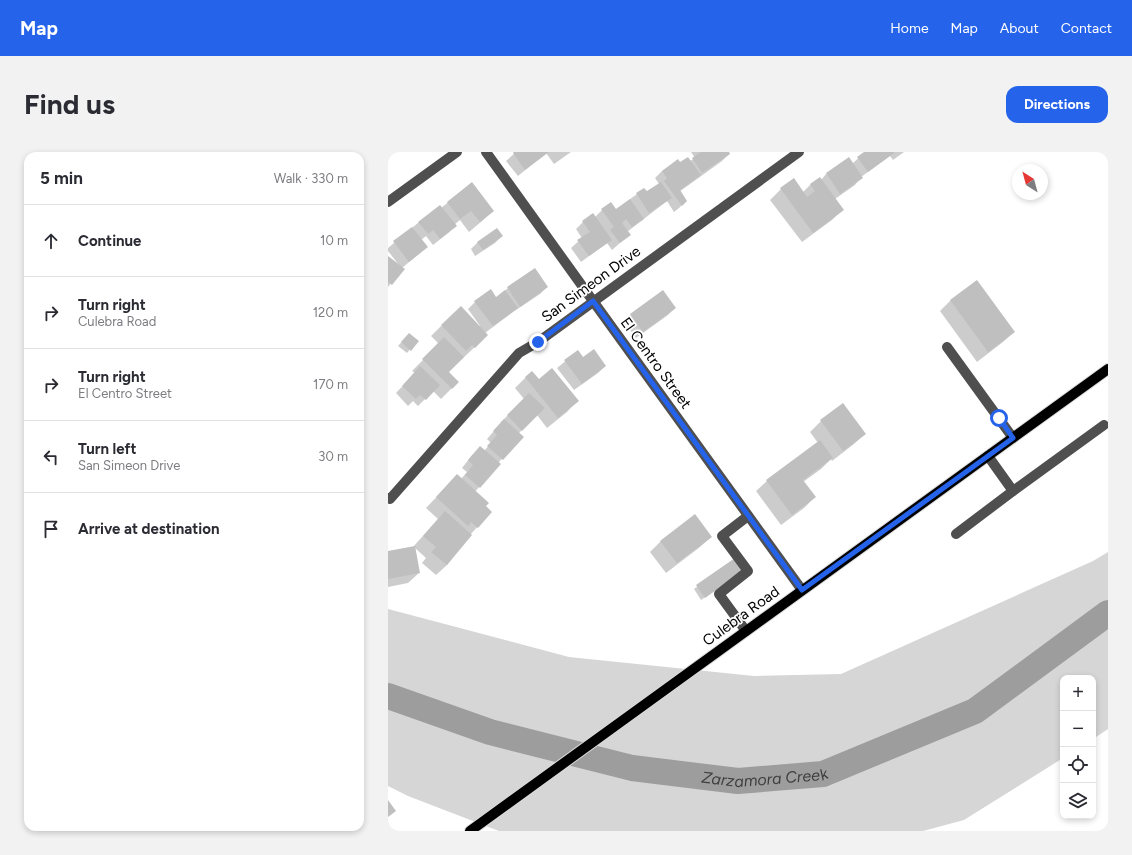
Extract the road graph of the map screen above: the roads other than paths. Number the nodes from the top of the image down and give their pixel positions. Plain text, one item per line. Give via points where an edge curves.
1 (457, 152) edge
2 (486, 152) edge
3 (799, 152) edge
4 (388, 202) edge
5 (593, 301) junction
6 (947, 347) dead end
7 (1108, 369) edge
8 (1104, 425) dead end
9 (1013, 438) junction
10 (988, 456) junction
11 (1013, 491) junction
12 (389, 499) edge
13 (748, 516) junction
14 (956, 534) dead end
15 (802, 590) junction
16 (746, 631) junction
17 (470, 831) edge

1 - 4 street
2 - 5 street, El Centro Street
3 - 5 street, San Simeon Drive
5 - 12 street, San Simeon Drive via 519,354
5 - 13 street, El Centro Street
6 - 9 street
7 - 9 main road, Culebra Road
8 - 11 street
9 - 10 main road, Culebra Road
10 - 11 street
10 - 15 main road, Culebra Road
11 - 14 street
13 - 15 street, El Centro Street
13 - 16 street via 722,536 748,571 719,594
15 - 16 main road, Culebra Road
16 - 17 main road, Culebra Road

